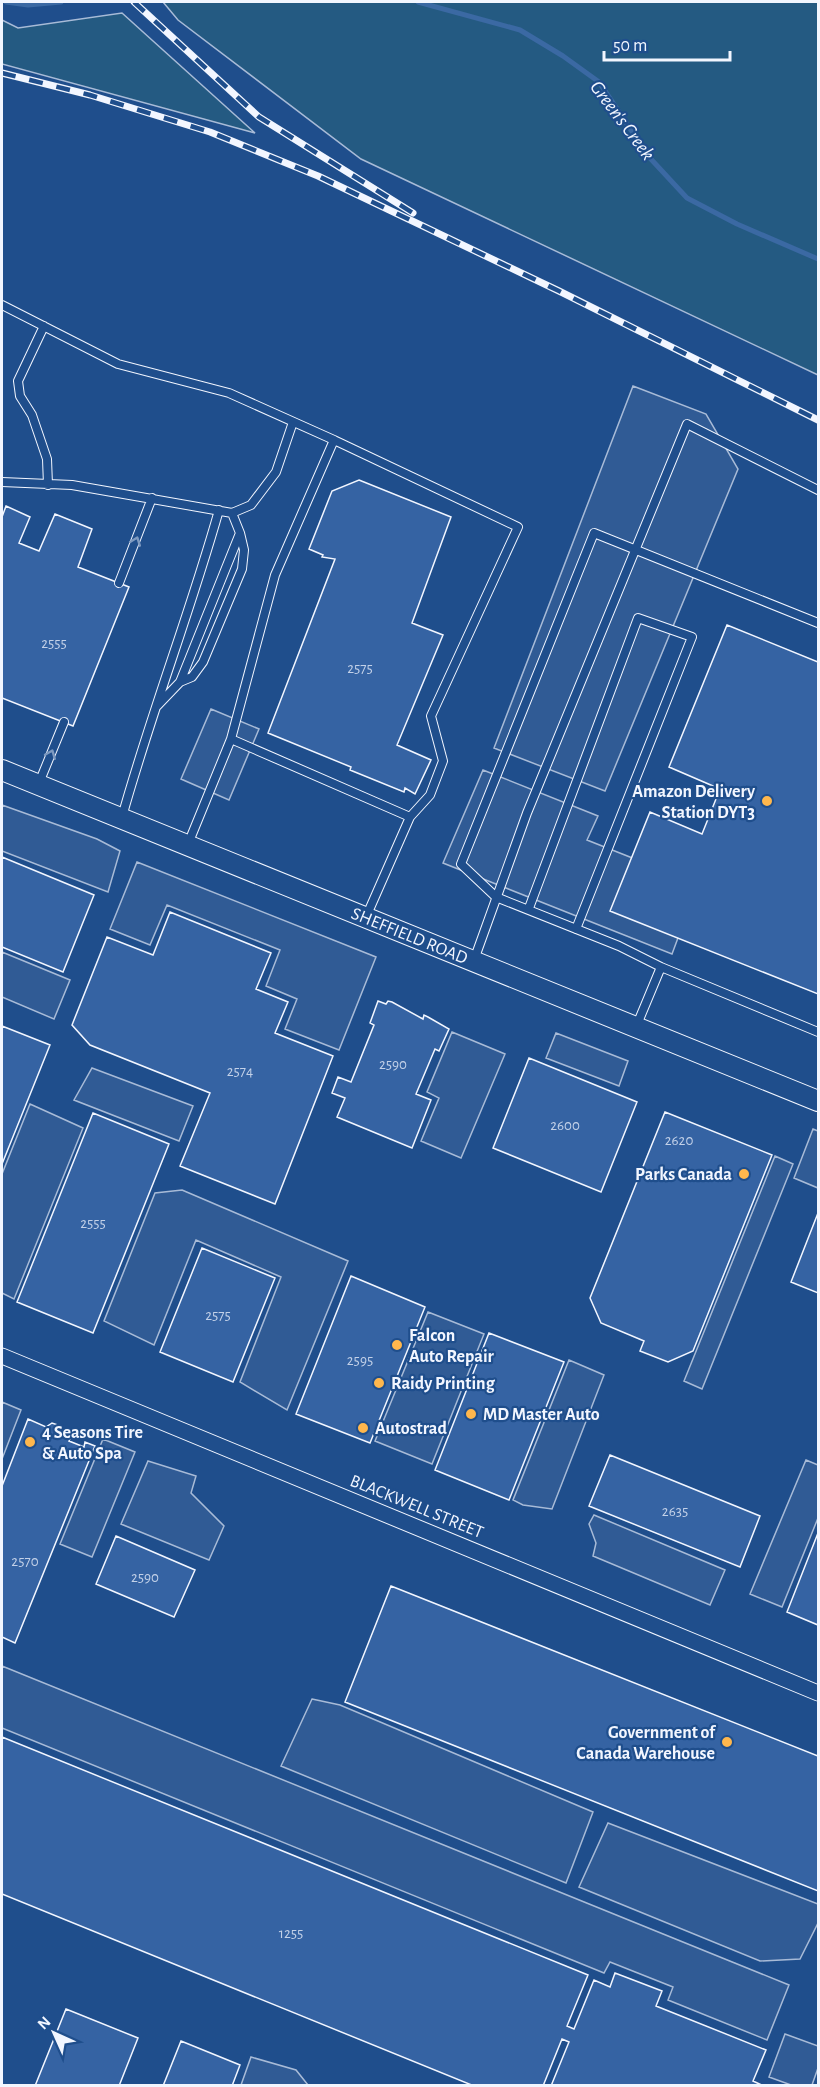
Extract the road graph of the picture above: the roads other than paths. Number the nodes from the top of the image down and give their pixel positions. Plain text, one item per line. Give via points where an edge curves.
1 (2, 305) edge
2 (44, 326) junction
3 (293, 422) junction
4 (334, 440) junction
5 (2, 482) edge
6 (48, 485) junction
7 (819, 490) edge
8 (152, 498) junction
9 (219, 510) junction
10 (232, 513) junction
11 (240, 533) junction
12 (635, 547) junction
13 (119, 583) dead end
14 (819, 623) edge
15 (180, 682) junction
16 (154, 710) junction
17 (63, 722) dead end
18 (231, 739) junction
19 (2, 770) edge
20 (38, 785) junction
21 (122, 818) junction
22 (410, 818) junction
23 (188, 844) junction
24 (496, 897) junction
25 (529, 908) junction
26 (366, 918) junction
27 (576, 929) junction
28 (474, 960) junction
29 (661, 967) junction
30 (636, 1028) junction
31 (819, 1032) edge
32 (819, 1101) edge
33 (2, 1356) edge
34 (819, 1693) edge

1 - 2 lane
2 - 3 lane via 118,364 229,393
2 - 6 lane via 18,381 20,396 32,415 47,459
3 - 4 lane
3 - 10 lane via 276,472 251,505
4 - 18 lane via 275,575
4 - 22 lane via 518,527 431,716 443,761 430,795
5 - 6 lane
6 - 8 lane
7 - 12 lane via 687,424
8 - 9 lane
13 -> 8 lane
9 - 10 lane
9 - 16 lane via 193,602
10 - 11 lane
11 - 15 lane
11 - 15 lane via 244,550 242,569 203,662 192,676
12 - 14 lane
12 - 24 lane
12 - 24 lane via 594,533 461,864
15 - 16 lane
16 - 21 lane
20 -> 17 lane
18 - 22 lane
18 - 23 lane
19 - 20 street, SHEFFIELD ROAD
20 - 21 street, SHEFFIELD ROAD
21 - 23 street, SHEFFIELD ROAD
22 - 26 lane
23 - 26 street, SHEFFIELD ROAD
24 - 25 lane
24 - 28 lane
25 - 27 lane
25 - 27 lane via 638,618 692,637
26 - 28 street, SHEFFIELD ROAD
27 - 29 lane
28 - 30 street, SHEFFIELD ROAD
29 - 30 lane
29 - 31 lane
30 - 32 street, SHEFFIELD ROAD
33 - 34 street, BLACKWELL STREET

